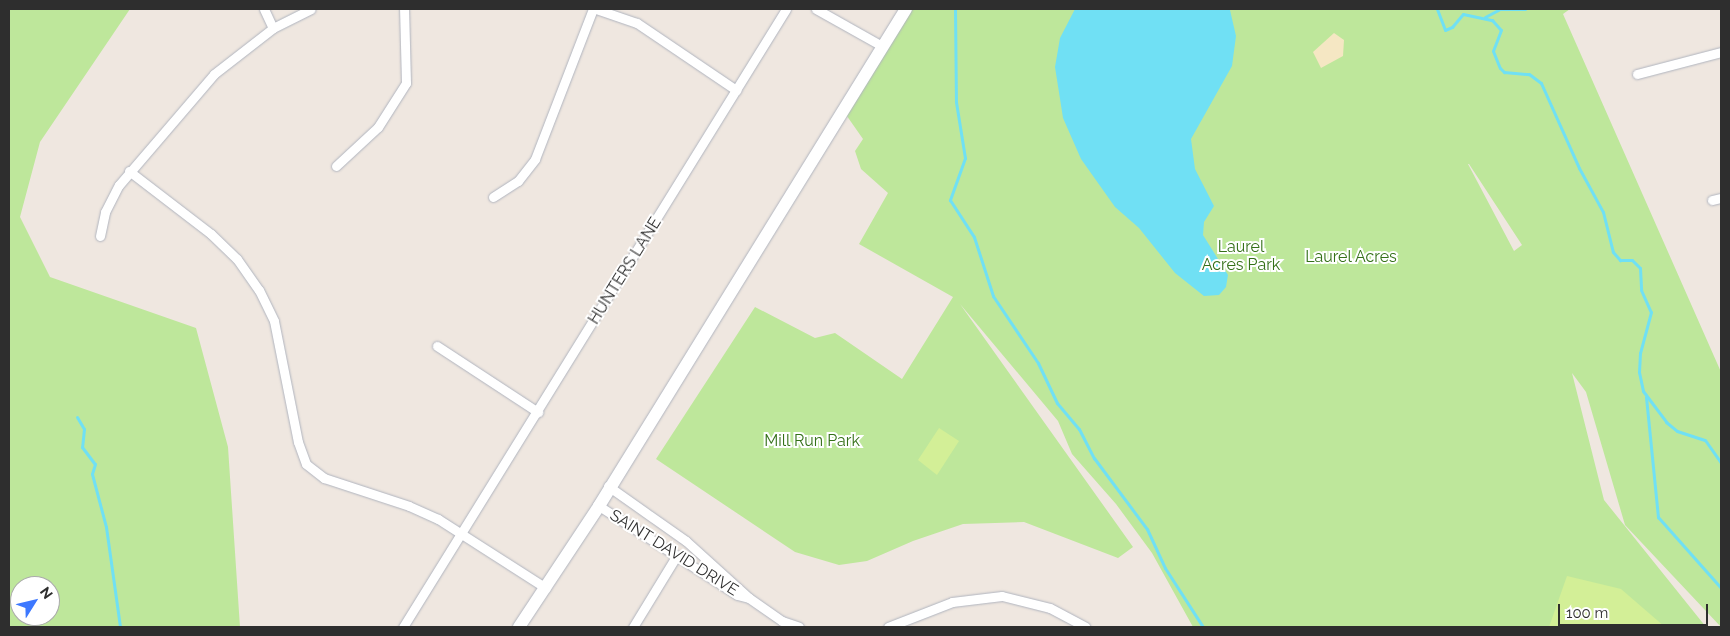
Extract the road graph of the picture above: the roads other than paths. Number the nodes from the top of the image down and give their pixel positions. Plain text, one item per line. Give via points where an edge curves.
1 (264, 9) edge
2 (311, 9) edge
3 (404, 9) edge
4 (595, 9) edge
5 (786, 9) edge
6 (816, 9) edge
7 (906, 9) edge
8 (273, 28) junction
9 (882, 46) junction
10 (1721, 52) edge
11 (1637, 74) dead end
12 (736, 90) junction
13 (336, 166) dead end
14 (129, 171) junction
15 (493, 197) dead end
16 (100, 236) dead end
17 (438, 346) dead end
18 (538, 412) junction
19 (608, 486) junction
20 (599, 506) junction
21 (462, 533) junction
22 (677, 555) junction
23 (546, 588) junction
24 (749, 598) junction
25 (403, 627) edge
26 (519, 627) edge
27 (633, 627) edge
28 (799, 627) edge
29 (888, 627) edge
30 (1085, 627) edge

1 - 8 street
2 - 8 street
3 - 13 street via 406,83 378,127
4 - 12 street via 637,22
4 - 15 street via 535,159 518,181
5 - 12 street, HUNTERS LANE
6 - 9 street
7 - 9 main road
8 - 14 street via 214,74
9 - 19 main road
10 - 11 street
12 - 18 street, HUNTERS LANE
14 - 16 street via 108,203
14 - 21 street via 211,234 238,259 259,290 274,320 298,442 306,464 324,478 409,506
17 - 18 street
18 - 21 street, HUNTERS LANE
19 - 20 main road
19 - 24 street, SAINT DAVID DRIVE via 686,541
20 - 22 street, SAINT DAVID DRIVE
20 - 23 main road
21 - 23 street
21 - 25 street, HUNTERS LANE
22 - 24 street, SAINT DAVID DRIVE via 737,595
22 - 27 street
23 - 26 main road
24 - 28 street via 782,621
29 - 30 street via 952,602 1002,596 1050,608

